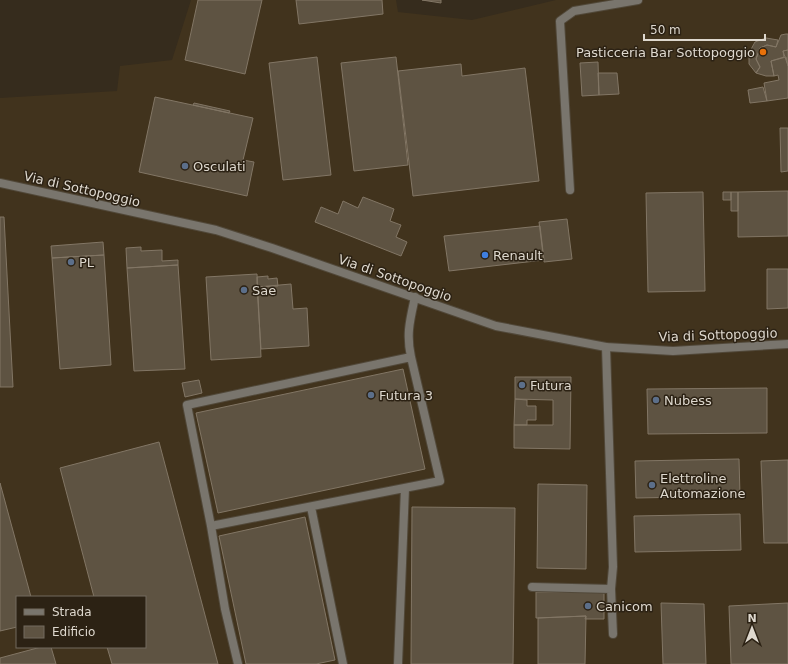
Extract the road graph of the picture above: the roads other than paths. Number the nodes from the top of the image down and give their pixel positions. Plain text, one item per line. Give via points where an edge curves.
1 (638, 0) edge
2 (0, 183) edge
3 (570, 190) dead end
4 (415, 297) junction
5 (788, 344) edge
6 (606, 346) junction
7 (411, 357) junction
8 (405, 488) junction
9 (311, 507) junction
10 (211, 526) junction
11 (532, 587) dead end
12 (612, 589) junction
13 (613, 634) dead end
14 (238, 664) edge
15 (343, 664) edge
16 (398, 664) edge

1 - 3 street via 574,11 560,21
2 - 4 street, Via di Sottopoggio via 216,230
4 - 6 street, Via di Sottopoggio via 496,326
4 - 7 street via 407,331
5 - 6 street, Via di Sottopoggio via 673,351
6 - 12 street
7 - 8 street via 440,481
7 - 10 street via 187,405
8 - 9 street
8 - 16 street
9 - 10 street
9 - 15 street
10 - 14 street via 225,609
11 - 12 street
12 - 13 street

